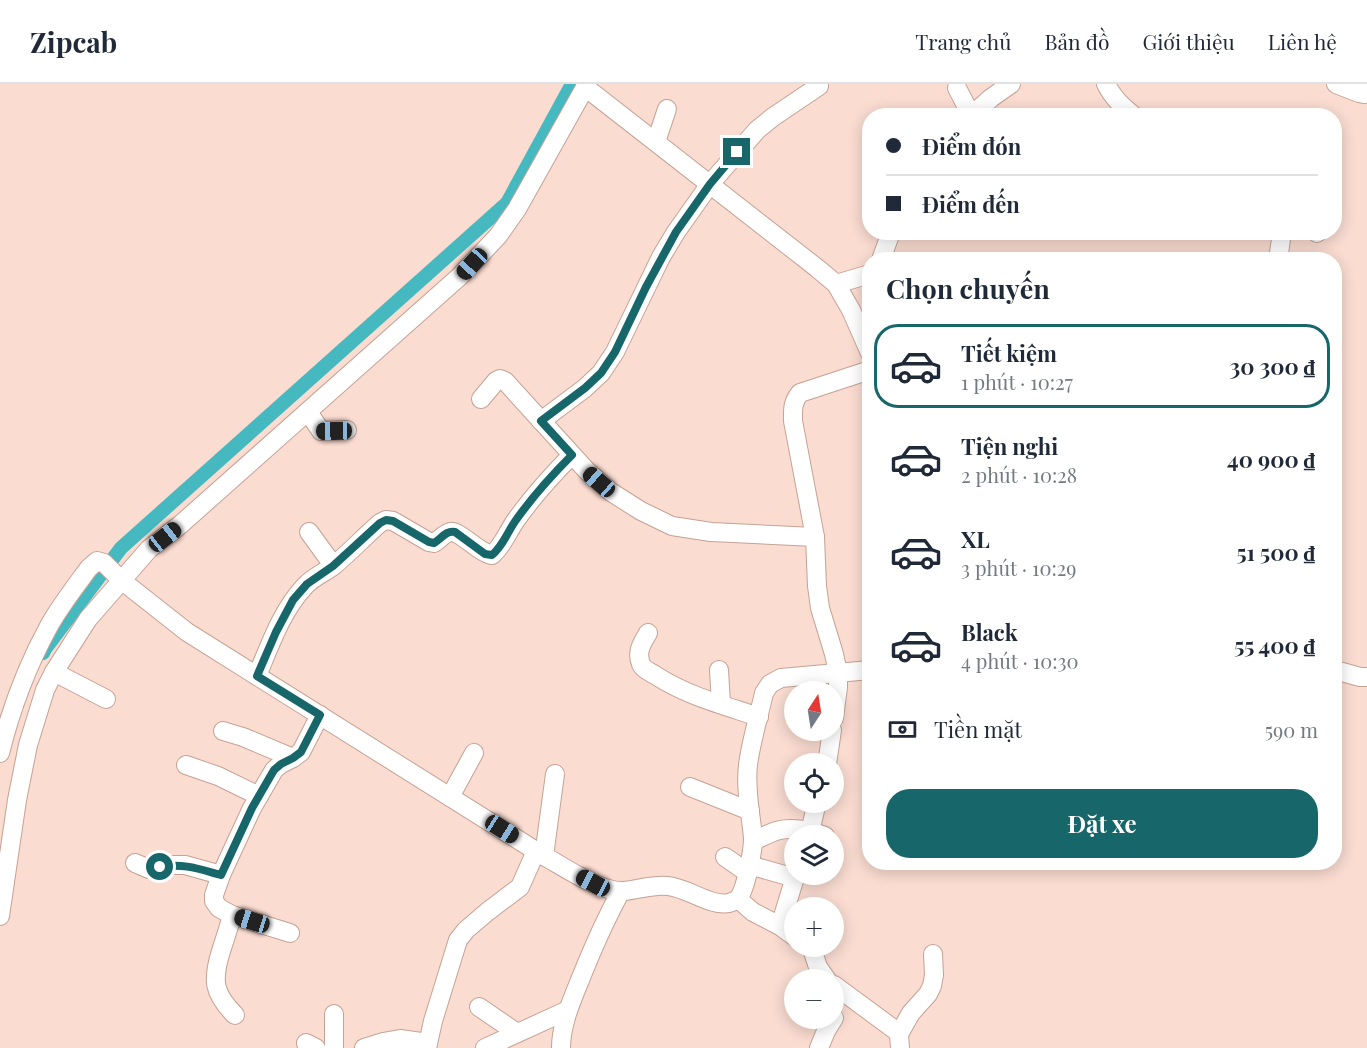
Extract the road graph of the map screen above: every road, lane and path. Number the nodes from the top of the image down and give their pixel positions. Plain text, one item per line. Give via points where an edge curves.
1 (1011, 84) edge
2 (1106, 84) edge
3 (1336, 84) edge
4 (586, 85) edge
5 (819, 86) dead end
6 (1367, 86) edge
7 (957, 88) dead end
8 (967, 108) edge
9 (979, 108) edge
10 (1124, 108) edge
11 (667, 109) dead end
12 (656, 142) junction
13 (710, 184) junction
14 (862, 276) edge
15 (836, 284) junction
16 (862, 335) edge
17 (862, 373) edge
18 (481, 399) dead end
19 (308, 412) junction
20 (541, 421) junction
21 (347, 430) dead end
22 (572, 455) junction
23 (309, 532) dead end
24 (815, 537) junction
25 (333, 566) junction
26 (113, 572) junction
27 (648, 633) dead end
28 (719, 670) dead end
29 (862, 671) edge
30 (54, 672) junction
31 (1342, 672) edge
32 (838, 673) junction
33 (257, 676) junction
34 (1367, 677) edge
35 (838, 681) edge
36 (106, 699) dead end
37 (721, 704) junction
38 (320, 715) junction
39 (759, 717) junction
40 (223, 731) dead end
41 (0, 753) edge
42 (474, 753) dead end
43 (293, 758) junction
44 (186, 765) dead end
45 (555, 774) dead end
46 (690, 787) dead end
47 (259, 796) junction
48 (450, 797) junction
49 (750, 811) junction
50 (784, 830) edge
51 (753, 841) junction
52 (540, 853) junction
53 (725, 857) dead end
54 (135, 863) dead end
55 (749, 869) junction
56 (784, 874) edge
57 (221, 875) junction
58 (621, 891) junction
59 (738, 899) junction
60 (232, 915) junction
61 (0, 916) edge
62 (784, 930) edge
63 (442, 932) dead end
64 (290, 933) dead end
65 (461, 937) junction
66 (933, 954) dead end
67 (844, 994) edge
68 (479, 1007) dead end
69 (568, 1010) junction
70 (334, 1014) dead end
71 (235, 1015) dead end
72 (826, 1029) edge
73 (517, 1033) junction
74 (899, 1041) edge
75 (428, 1046) edge
76 (334, 1048) edge
77 (364, 1048) edge
78 (485, 1048) edge
79 (561, 1048) edge
80 (819, 1048) edge

1 - 9 street
2 - 10 street
3 - 6 street via 1364,94
4 - 12 street
4 - 19 street via 498,236 451,285
5 - 13 street via 757,130
7 - 8 street
11 - 12 street
12 - 13 street
13 - 15 street
13 - 20 street via 666,249 601,373
14 - 15 street
15 - 16 street
17 - 24 street via 800,393 795,400 793,421
18 - 20 street via 500,379
19 - 21 street via 321,431
19 - 26 street via 180,525
20 - 22 street
22 - 24 street via 611,492 672,526
22 - 25 street via 532,498 492,555 455,532 448,532 434,543 386,520
23 - 25 street
24 - 32 street via 820,608
25 - 33 street via 307,584 293,600
26 - 30 street
26 - 33 street via 187,632
26 - 41 street via 97,561 50,625 31,661
27 - 37 street via 639,649 642,667 679,689
28 - 37 street
29 - 32 street
30 - 36 street
30 - 61 street via 28,745
31 - 34 street
32 - 35 street
32 - 39 street via 781,678 770,684
33 - 38 street
37 - 39 street
38 - 43 street via 301,752
38 - 48 street
39 - 49 street via 748,766
40 - 43 street
42 - 48 street
43 - 47 street via 274,770
44 - 47 street
45 - 52 street
46 - 49 street
47 - 57 street
48 - 52 street
49 - 51 street
50 - 51 street
51 - 55 street
52 - 58 street via 593,883
52 - 65 street via 520,887
53 - 55 street
54 - 57 street via 148,869 185,865
55 - 56 street
55 - 59 street
57 - 60 street via 214,901
58 - 59 street via 667,886 682,888 717,904
58 - 69 street
59 - 62 street
60 - 64 street
60 - 71 street via 215,970 220,997
63 - 65 street
65 - 75 street
66 - 74 street via 932,986 911,1013
67 - 74 street
68 - 73 street
69 - 73 street
69 - 79 street
70 - 76 street
72 - 80 street
73 - 78 street
75 - 77 street via 400,1039

